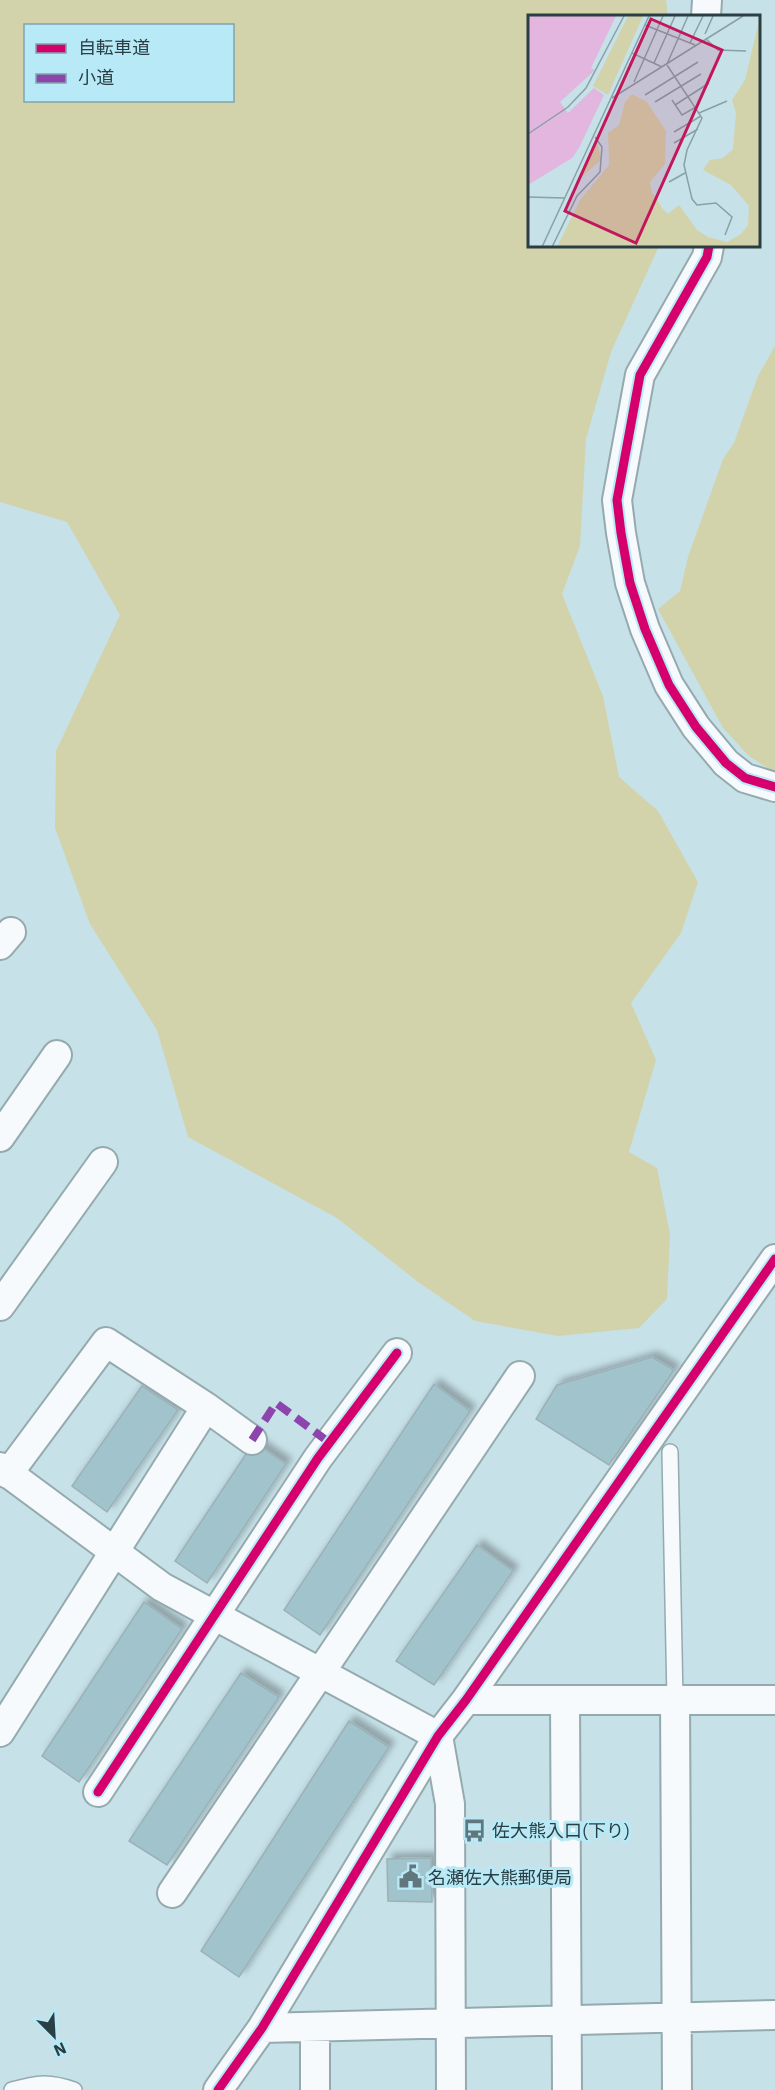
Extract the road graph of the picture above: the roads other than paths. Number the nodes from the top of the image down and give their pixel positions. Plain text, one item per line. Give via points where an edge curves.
1 (707, 0) edge
2 (706, 15) edge
3 (709, 248) edge
4 (775, 787) edge
5 (57, 1055) dead end
6 (0, 1137) edge
7 (103, 1162) dead end
8 (775, 1259) edge
9 (0, 1306) edge
10 (397, 1353) dead end
11 (520, 1376) dead end
12 (206, 1407) junction
13 (252, 1440) dead end
14 (670, 1452) dead end
15 (4, 1470) edge
16 (115, 1552) junction
17 (214, 1614) junction
18 (321, 1672) junction
19 (466, 1700) junction
20 (565, 1700) junction
21 (675, 1700) junction
22 (775, 1700) edge
23 (0, 1732) edge
24 (438, 1736) junction
25 (98, 1792) dead end
26 (172, 1893) dead end
27 (775, 2015) edge
28 (675, 2018) junction
29 (567, 2021) junction
30 (451, 2024) junction
31 (315, 2026) junction
32 (262, 2028) junction
33 (12, 2090) edge
34 (74, 2090) edge
35 (218, 2090) edge
36 (315, 2090) edge
37 (452, 2090) edge
38 (567, 2090) edge
39 (677, 2090) edge

1 - 2 street
3 - 4 street via 640,375 617,500 619,522 630,583 669,685 726,763 745,778
5 - 6 street
7 - 9 street
8 - 19 street
10 - 17 street via 318,1458
11 - 18 street
12 - 13 street
12 - 15 street via 106,1342
12 - 16 street
14 - 21 lane
15 - 16 street
16 - 17 street via 162,1587
16 - 23 street
17 - 18 street
17 - 25 street
18 - 24 street
18 - 26 street
19 - 20 street
19 - 24 street
20 - 21 street
20 - 29 street
21 - 22 street
21 - 28 street
24 - 30 street via 450,1804
24 - 32 street
27 - 28 street
28 - 29 street
28 - 39 street
29 - 30 street
29 - 38 street
30 - 31 street
30 - 37 street
31 - 32 street
31 - 36 street
32 - 35 street
33 - 34 lane via 40,2082

